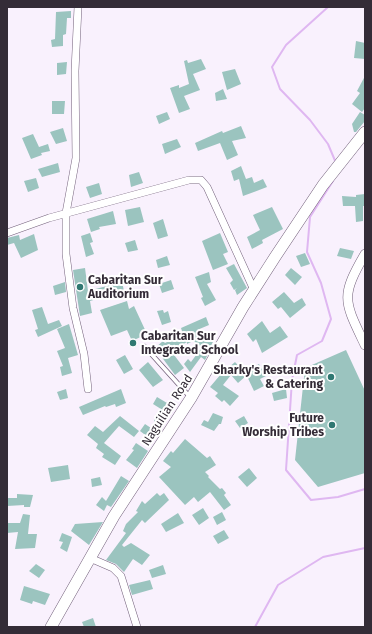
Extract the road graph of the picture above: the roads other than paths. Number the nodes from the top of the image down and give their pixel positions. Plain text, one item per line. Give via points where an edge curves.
1 (78, 7) edge
2 (365, 132) edge
3 (66, 213) junction
4 (7, 233) edge
5 (365, 254) edge
6 (254, 290) junction
7 (365, 345) edge
8 (144, 346) dead end
9 (88, 389) dead end
10 (191, 398) junction
11 (90, 558) junction
12 (51, 627) edge
13 (137, 627) edge

1 - 3 street via 75,71 76,158
2 - 6 highway, Naguilian Road via 332,173
3 - 4 street
3 - 6 street via 189,180 201,180 207,187
3 - 9 street via 66,254
5 - 7 street via 350,282 347,302 350,315
6 - 10 highway, Naguilian Road
8 - 10 lane via 186,396
10 - 11 highway, Naguilian Road
11 - 12 highway, Naguilian Road
11 - 13 street via 113,568 121,576

